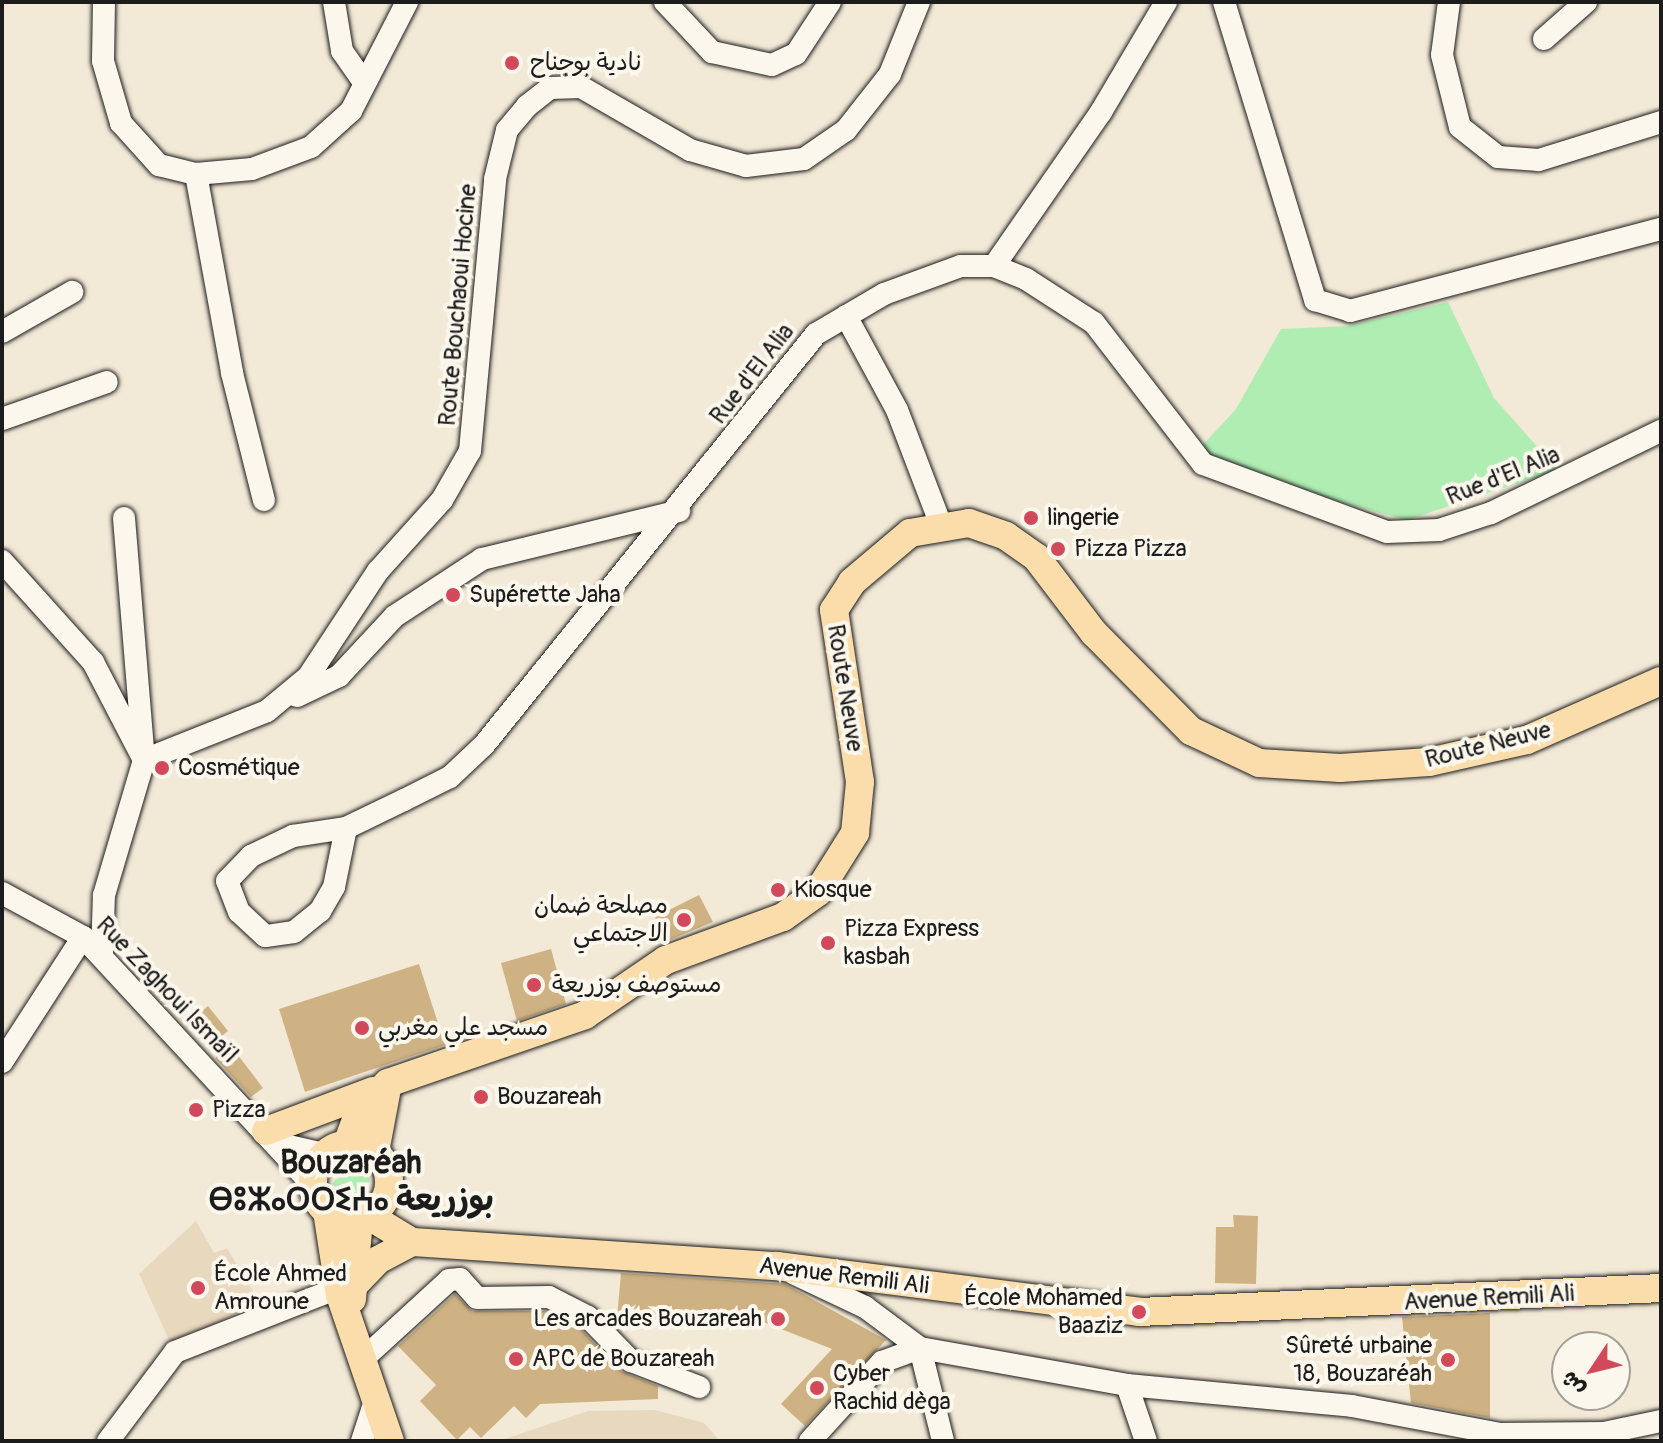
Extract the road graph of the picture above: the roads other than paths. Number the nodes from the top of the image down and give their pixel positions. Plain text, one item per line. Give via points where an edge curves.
1 (104, 2) edge
2 (334, 2) edge
3 (407, 2) edge
4 (665, 2) edge
5 (830, 2) edge
6 (919, 2) edge
7 (1166, 2) edge
8 (1224, 2) edge
9 (1449, 2) edge
10 (1586, 2) edge
11 (1544, 39) dead end
12 (364, 82) junction
13 (1661, 122) edge
14 (196, 174) junction
15 (1661, 229) edge
16 (994, 266) junction
17 (72, 292) dead end
18 (846, 316) junction
19 (2, 332) edge
20 (107, 382) dead end
21 (2, 419) edge
22 (1661, 431) edge
23 (264, 500) dead end
24 (679, 511) junction
25 (124, 518) dead end
26 (941, 525) junction
27 (2, 561) edge
28 (1661, 681) edge
29 (267, 711) junction
30 (144, 760) junction
31 (346, 828) junction
32 (2, 893) edge
33 (83, 937) junction
34 (102, 954) junction
35 (2, 1062) edge
36 (381, 1087) junction
37 (273, 1137) junction
38 (336, 1149) junction
39 (375, 1152) junction
40 (313, 1185) junction
41 (388, 1193) junction
42 (327, 1211) junction
43 (364, 1217) junction
44 (412, 1242) junction
45 (777, 1266) junction
46 (345, 1288) junction
47 (1661, 1288) edge
48 (920, 1348) junction
49 (364, 1358) junction
50 (1127, 1385) junction
51 (699, 1387) dead end
52 (376, 1398) junction
53 (1661, 1421) edge
54 (108, 1441) edge
55 (362, 1441) edge
56 (390, 1441) edge
57 (810, 1441) edge
58 (943, 1441) edge
59 (1146, 1441) edge

1 - 14 street via 103,61 121,123 159,165
2 - 12 street via 342,51
3 - 12 street
4 - 5 street via 712,52 772,65 796,54
6 - 29 street, Route Bouchaoui Hocine via 890,74 846,130 804,159 746,166 690,150 581,87 550,88 527,106 507,130 495,179 470,451 442,500 378,571 342,635
7 - 16 street via 1101,112
8 - 15 street via 1315,300 1350,311
9 - 13 street via 1442,55 1460,127 1498,157 1539,160
10 - 11 street
12 - 14 street via 351,111 311,147 252,169
14 - 23 street via 232,373
16 - 18 street, Rue d'El Alia via 961,266
16 - 22 street, Rue d'El Alia via 1094,323 1203,464 1387,532 1439,530 1491,513
17 - 19 street
18 - 24 street, Rue d'El Alia via 816,334
18 - 26 street via 897,410
20 - 21 street
24 - 29 street via 482,559 395,616 339,676
24 - 31 street, Rue d'El Alia via 484,745 450,777
25 - 30 street
26 - 28 main road, Route Neuve via 981,527 1036,557 1094,633 1191,731 1259,763 1340,768 1429,762 1527,740
26 - 36 main road, Route Neuve via 910,533 852,582 834,610 860,782 855,833 818,892 783,917 666,960 585,1015
27 - 30 street via 93,662
29 - 30 street, Route Bouchaoui Hocine
30 - 34 street via 104,895
31 - 31 street, Rue d'El Alia via 293,836 251,856 227,881 239,912 265,936 294,932 334,887
32 - 33 street, Rue Zaghoui Ismaïl
33 - 34 street, Rue Zaghoui Ismaïl
33 - 35 street
34 - 37 street, Rue Zaghoui Ismaïl
36 - 37 main road, Route Neuve
36 - 38 main road
36 - 39 main road
37 - 38 street
37 - 40 street, Rue Zaghoui Ismaïl
38 - 39 main road
38 - 40 main road
39 - 41 main road via 389,1177
40 - 42 main road
41 - 43 main road
41 - 44 main road
42 - 43 main road
42 - 46 main road
43 - 44 main road, Avenue Remili Ali
43 - 46 main road
44 - 45 main road, Avenue Remili Ali
44 - 46 main road via 378,1260
45 - 47 main road, Avenue Remili Ali via 1139,1312
45 - 48 street via 865,1307
46 - 49 main road
46 - 54 street via 175,1352
48 - 50 street
48 - 57 street via 882,1362
48 - 58 street
49 - 51 street via 449,1280 460,1279 477,1298 549,1297 588,1317 631,1361
49 - 52 main road
50 - 53 street via 1352,1406 1500,1434 1604,1433
50 - 59 street
52 - 55 street
52 - 56 main road

